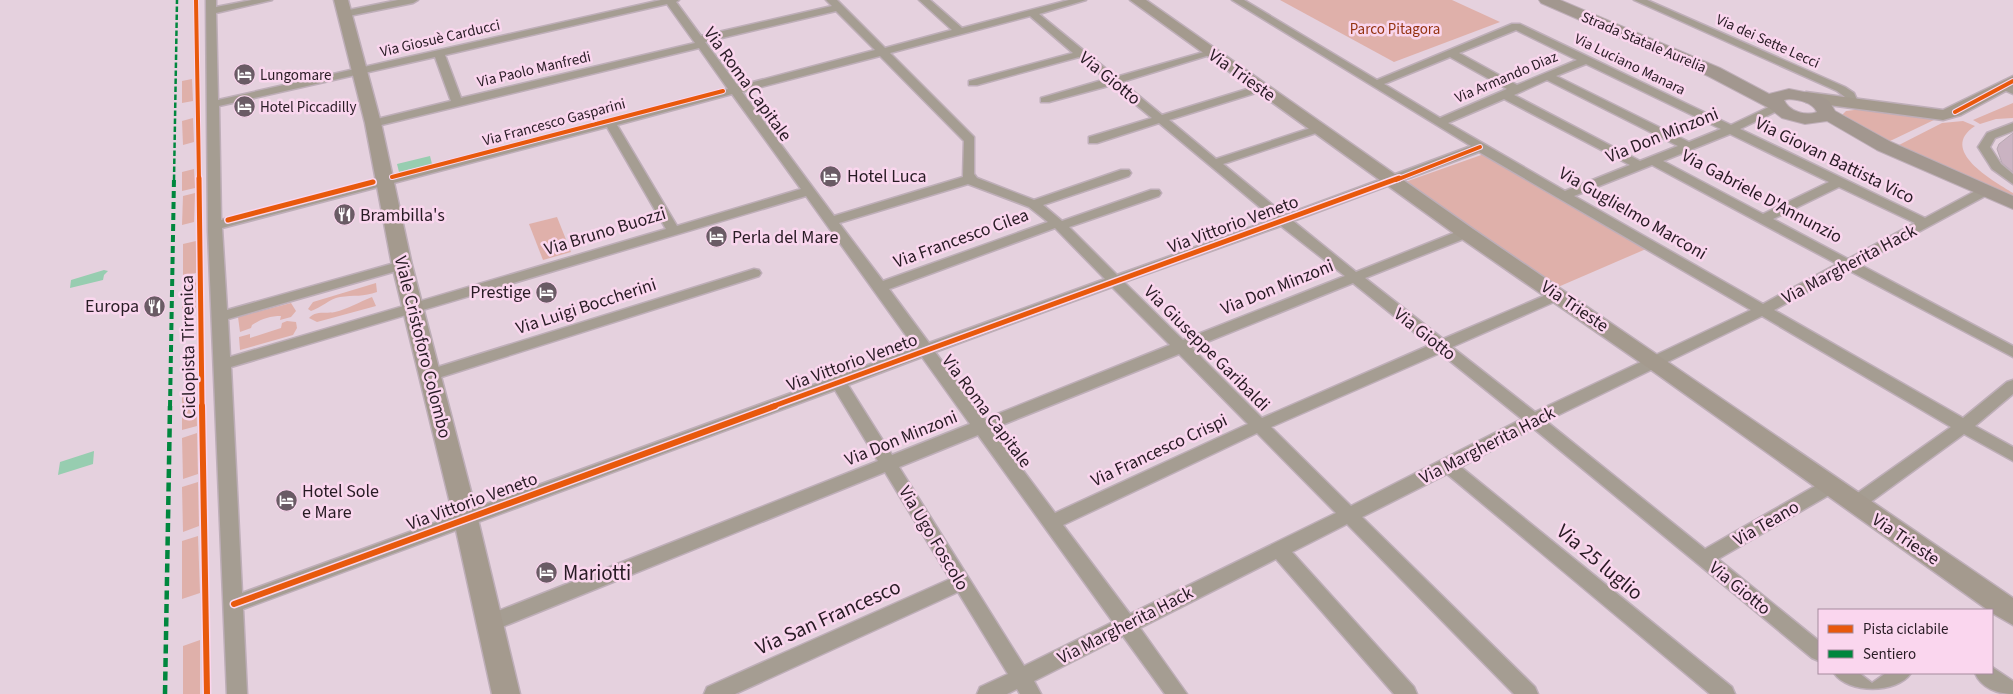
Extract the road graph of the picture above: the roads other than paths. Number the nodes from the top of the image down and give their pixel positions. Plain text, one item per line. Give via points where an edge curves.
1 (267, 0) edge
2 (413, 0) edge
3 (671, 0) edge
4 (924, 0) edge
5 (1043, 0) edge
6 (1081, 0) edge
7 (1136, 0) edge
8 (1237, 0) edge
9 (1547, 0) edge
10 (1639, 0) edge
11 (834, 4) edge
12 (211, 6) edge
13 (342, 7) edge
14 (1053, 8) junction
15 (1032, 13) junction
16 (959, 32) junction
17 (701, 42) junction
18 (882, 52) junction
19 (439, 53) junction
20 (1211, 53) junction
21 (1451, 53) junction
22 (1080, 54) junction
23 (1586, 60) junction
24 (360, 71) junction
25 (1547, 76) junction
26 (1113, 81) junction
27 (973, 83) dead end
28 (1376, 84) junction
29 (2010, 87) edge
30 (1261, 88) junction
31 (735, 90) junction
32 (1509, 92) junction
33 (1806, 97) junction
34 (1045, 100) dead end
35 (457, 102) junction
36 (1779, 102) junction
37 (1852, 102) junction
38 (214, 104) junction
39 (1881, 107) junction
40 (1827, 112) junction
41 (1800, 117) junction
42 (1161, 120) junction
43 (373, 122) junction
44 (1439, 122) junction
45 (1746, 123) junction
46 (611, 124) junction
47 (2013, 127) edge
48 (1318, 128) junction
49 (1730, 129) junction
50 (1093, 140) dead end
51 (1688, 146) junction
52 (1884, 146) junction
53 (1480, 147) junction
54 (1652, 160) junction
55 (1215, 163) junction
56 (1639, 165) junction
57 (1125, 173) dead end
58 (970, 179) junction
59 (2013, 180) edge
60 (1393, 181) junction
61 (1840, 181) junction
62 (384, 182) junction
63 (809, 191) junction
64 (1985, 191) junction
65 (1155, 193) dead end
66 (1566, 195) junction
67 (2013, 203) edge
68 (1034, 204) junction
69 (1764, 218) junction
70 (831, 221) junction
71 (1284, 221) junction
72 (1925, 223) junction
73 (1058, 224) junction
74 (215, 226) junction
75 (673, 230) junction
76 (1466, 233) junction
77 (1850, 264) junction
78 (402, 265) junction
79 (754, 273) dead end
80 (1354, 278) junction
81 (1114, 281) junction
82 (878, 288) junction
83 (1558, 295) junction
84 (413, 308) junction
85 (1763, 310) junction
86 (221, 316) junction
87 (1440, 346) junction
88 (1180, 347) junction
89 (924, 350) junction
90 (2013, 352) edge
91 (1655, 362) junction
92 (223, 364) junction
93 (430, 375) junction
94 (838, 382) junction
95 (2013, 386) edge
96 (1534, 420) junction
97 (1258, 426) junction
98 (982, 427) junction
99 (1963, 427) junction
100 (2013, 455) edge
101 (890, 464) junction
102 (1448, 466) junction
103 (1830, 486) junction
104 (1855, 504) junction
105 (1346, 514) junction
106 (466, 518) junction
107 (1052, 522) junction
108 (1278, 549) junction
109 (1703, 559) junction
110 (961, 582) junction
111 (234, 604) junction
112 (1998, 608) edge
113 (490, 624) junction
114 (1126, 625) junction
115 (1818, 651) edge
116 (1845, 674) edge
117 (1900, 674) edge
118 (1986, 674) edge
119 (1021, 677) junction
120 (2013, 693) edge
121 (237, 694) edge
122 (506, 694) edge
123 (714, 694) edge
124 (987, 694) edge
125 (1031, 694) edge
126 (1176, 694) edge
127 (1407, 694) edge
128 (1528, 694) edge
129 (1725, 694) edge
130 (1872, 694) edge

1 - 12 street
2 - 13 street
3 - 17 street, Via Roma Capitale
3 - 19 street, Via Giosuè Carducci
4 - 16 street
5 - 14 street
6 - 14 street, Via Francesco Gasparini
7 - 20 street, Via Trieste
8 - 28 street, Via Guglielmo Marconi
9 - 36 main road, Strada Statale Aurelia
10 - 37 street, Via dei Sette Lecci via 1840,89 1850,95
11 - 17 street, Via Paolo Manfredi
11 - 18 street
12 - 38 street
13 - 24 street, Viale Cristoforo Colombo
14 - 15 street, Via Francesco Gasparini
15 - 16 street, Via Francesco Gasparini
15 - 22 street, Via Giotto
16 - 18 street, Via Francesco Gasparini
17 - 31 street, Via Roma Capitale
17 - 35 street, Via Paolo Manfredi
18 - 31 street, Via Francesco Gasparini
18 - 58 street via 970,140
19 - 24 street, Via Giosuè Carducci
19 - 35 street
20 - 26 street
20 - 30 street, Via Trieste
21 - 23 street, Via Luciano Manara via 1516,26
21 - 28 street
21 - 32 street
22 - 26 street, Via Giotto
22 - 27 street
23 - 25 street, Via Armando Diaz
23 - 49 street, Via Luciano Manara
24 - 38 street, Via Giosuè Carducci
24 - 43 street, Viale Cristoforo Colombo
25 - 32 street, Via Armando Diaz
25 - 51 street
26 - 34 street
26 - 42 street, Via Giotto
28 - 44 street, Via Guglielmo Marconi
29 - 39 street via 1947,114
30 - 42 street
30 - 48 street, Via Trieste
31 - 46 street, Via Francesco Gasparini
31 - 63 street, Via Roma Capitale
32 - 44 street, Via Armando Diaz
32 - 56 street
33 - 36 main road
33 - 37 street
33 - 40 main road via 1820,103
35 - 43 street, Via Paolo Manfredi
36 - 41 main road, Strada Statale Aurelia
36 - 45 street, Via Don Minzoni
37 - 39 street
38 - 74 street
39 - 40 street via 1850,106
40 - 41 main road via 1820,118
40 - 52 main road
41 - 45 street, Via Don Minzoni
41 - 52 main road
42 - 50 street
42 - 55 street, Via Giotto
43 - 62 street, Viale Cristoforo Colombo
44 - 53 street, Via Guglielmo Marconi
45 - 49 street, Via Don Minzoni
46 - 62 street, Via Francesco Gasparini
46 - 75 street
47 - 59 street via 1994,133 1984,147 1996,166
48 - 55 street
48 - 60 street, Via Trieste
49 - 51 street, Via Don Minzoni
49 - 61 street, Via Giovan Battista Vico
51 - 54 street, Via Don Minzoni
52 - 64 main road
53 - 60 street, Via Vittorio Veneto
53 - 66 street, Via Guglielmo Marconi
54 - 56 street, Via Don Minzoni
54 - 69 street, Via Gabriele D'Annunzio
55 - 71 street, Via Giotto
56 - 66 street, Via Don Minzoni
57 - 68 street
58 - 68 street, Via Giuseppe Garibaldi
58 - 70 street
60 - 71 street, Via Vittorio Veneto
60 - 76 street, Via Trieste
61 - 69 street
61 - 72 street, Via Giovan Battista Vico
62 - 74 street, Via Francesco Gasparini
62 - 78 street, Viale Cristoforo Colombo
63 - 70 street, Via Roma Capitale
63 - 75 street, Via Bruno Buozzi
64 - 67 main road
64 - 72 street, Via Margherita Hack
65 - 73 street, Via Francesco Cilea
66 - 85 street, Via Guglielmo Marconi
68 - 73 street, Via Giuseppe Garibaldi
69 - 77 street, Via Gabriele D'Annunzio
70 - 82 street, Via Roma Capitale
71 - 80 street, Via Giotto
71 - 81 street, Via Vittorio Veneto
72 - 77 street, Via Margherita Hack
73 - 81 street, Via Giuseppe Garibaldi
73 - 82 street, Via Francesco Cilea
74 - 86 street
75 - 84 street, Via Bruno Buozzi
76 - 80 street, Via Don Minzoni
76 - 83 street, Via Trieste
77 - 85 street, Via Margherita Hack
77 - 90 street, Via Gabriele D'Annunzio
78 - 84 street, Viale Cristoforo Colombo
78 - 86 street
79 - 93 street, Via Luigi Boccherini
80 - 87 street, Via Giotto
80 - 88 street, Via Don Minzoni
81 - 88 street, Via Giuseppe Garibaldi
81 - 89 street, Via Vittorio Veneto
82 - 89 street, Via Roma Capitale
83 - 87 street, Via Francesco Crispi
83 - 91 street, Via Trieste
84 - 92 street, Via Bruno Buozzi
84 - 93 street, Viale Cristoforo Colombo
85 - 91 street, Via Margherita Hack
85 - 99 street, Via Guglielmo Marconi
86 - 92 street
87 - 96 street, Via Giotto
87 - 97 street, Via Francesco Crispi
88 - 97 street, Via Giuseppe Garibaldi
88 - 98 street, Via Don Minzoni
89 - 94 street, Via Vittorio Veneto
89 - 98 street, Via Roma Capitale
91 - 96 street, Via Margherita Hack
91 - 103 street, Via Trieste
92 - 111 street
93 - 106 street, Viale Cristoforo Colombo
94 - 101 street, Via Ugo Foscolo
94 - 106 street, Via Vittorio Veneto
95 - 99 street
96 - 102 street, Via Margherita Hack
96 - 109 street, Via Giotto
97 - 105 street, Via Giuseppe Garibaldi
97 - 107 street, Via Francesco Crispi
98 - 101 street, Via Don Minzoni
98 - 107 street, Via Roma Capitale
99 - 100 street, Via Guglielmo Marconi
99 - 104 street
101 - 110 street, Via Ugo Foscolo
101 - 113 street, Via Don Minzoni
102 - 105 street, Via Margherita Hack
102 - 129 street, Via 25 luglio
103 - 104 street, Via Trieste
103 - 109 street, Via Teano
104 - 112 street, Via Trieste
105 - 108 street, Via Margherita Hack
105 - 128 street, Via Giuseppe Garibaldi
106 - 111 street, Via Vittorio Veneto
106 - 113 street, Viale Cristoforo Colombo
107 - 114 street, Via Roma Capitale
108 - 114 street, Via Margherita Hack
108 - 127 street
109 - 115 street, Via Giotto
110 - 119 street, Via Ugo Foscolo
110 - 123 street, Via San Francesco
111 - 121 street
113 - 122 street, Viale Cristoforo Colombo
114 - 119 street, Via Margherita Hack
114 - 126 street, Via Roma Capitale
116 - 130 street
117 - 130 street
118 - 120 street
119 - 124 street, Via Margherita Hack
119 - 125 street, Via Ugo Foscolo

